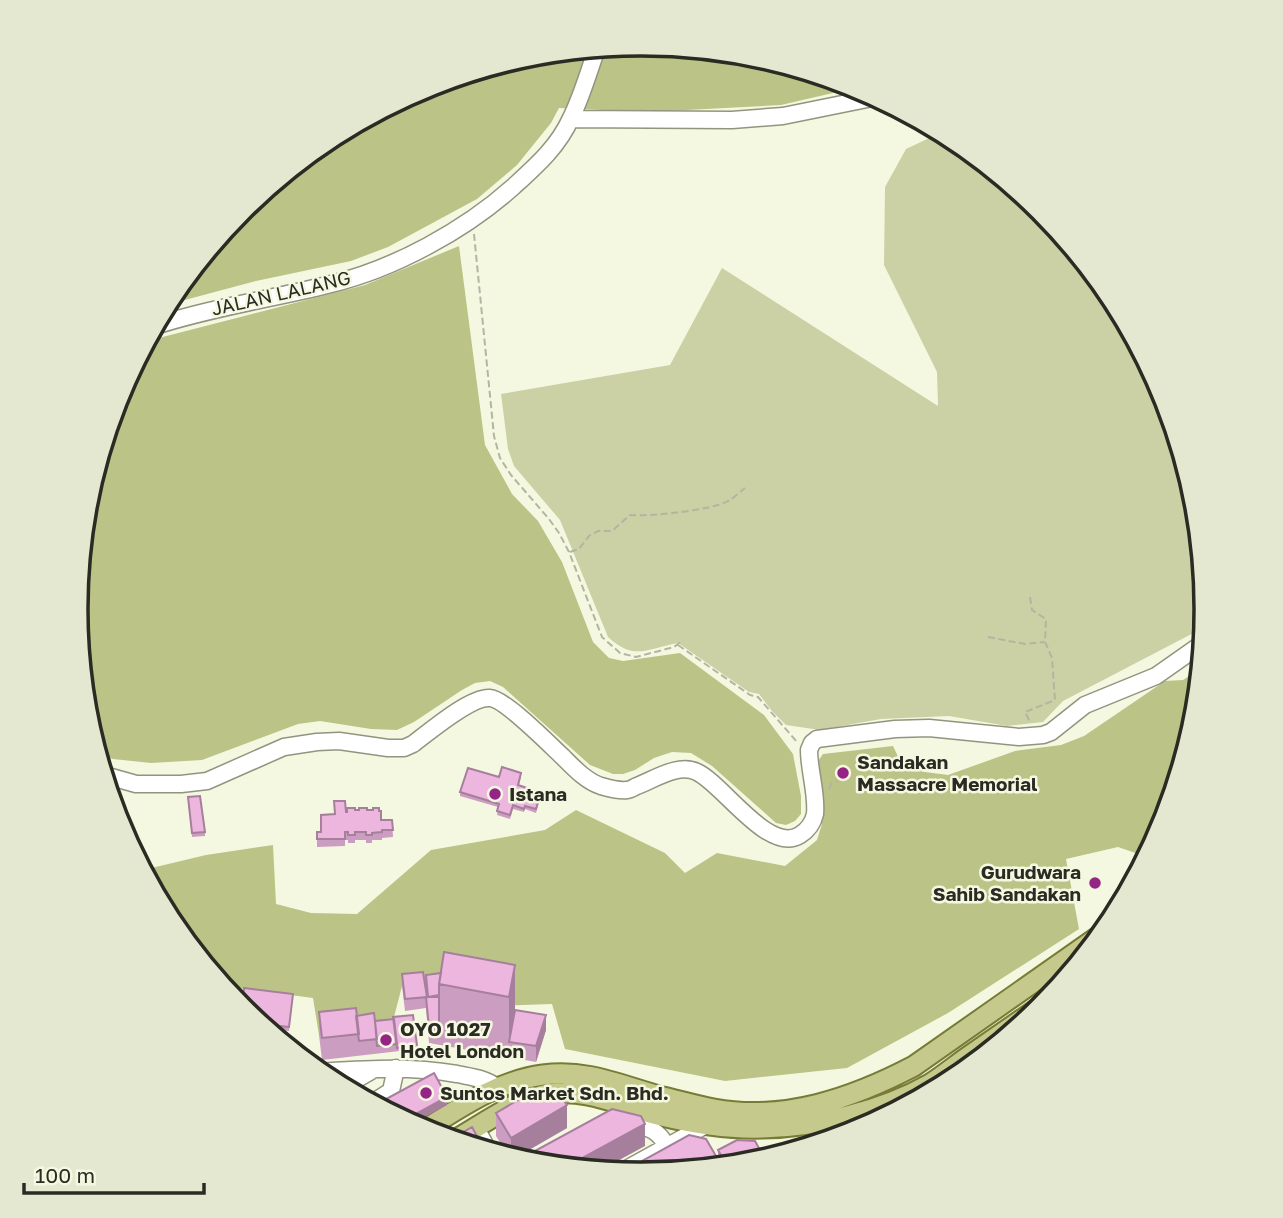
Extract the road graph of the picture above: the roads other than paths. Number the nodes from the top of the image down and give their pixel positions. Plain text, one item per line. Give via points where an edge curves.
1 (593, 58) edge
2 (859, 101) edge
3 (571, 119) junction
4 (170, 321) edge
5 (1193, 650) edge
6 (115, 778) edge
7 (1073, 954) edge
8 (377, 1068) junction
9 (396, 1068) junction
10 (337, 1071) edge
11 (354, 1081) edge
12 (498, 1088) junction
13 (903, 1096) edge
14 (382, 1097) edge
15 (475, 1098) junction
16 (887, 1105) edge
17 (611, 1118) edge
18 (436, 1122) edge
19 (848, 1122) edge
20 (706, 1125) junction
21 (476, 1128) junction
22 (466, 1134) edge
23 (482, 1138) edge
24 (667, 1147) junction
25 (640, 1162) edge

1 - 3 street, JALAN LALANG
2 - 3 street via 783,116 732,120
3 - 4 street, JALAN LALANG via 548,155 499,200 395,262 334,284
5 - 6 street via 1156,676 1084,705 1051,732 1037,736 929,728 817,739 809,750 815,802 812,823 788,839 752,820 695,771 679,769 628,790 600,786 531,727 488,698 465,706 404,748 317,742 284,747 208,781 136,784
7 - 12 main road via 914,1066 827,1103 771,1111 716,1110 568,1073 523,1079
8 - 9 street
8 - 10 street
8 - 11 street
9 - 12 street via 482,1079
9 - 14 street via 391,1091
12 - 15 main road
13 - 16 main road
15 - 18 main road
15 - 21 main road via 472,1115
17 - 24 street via 655,1131
19 - 20 main road via 741,1128
20 - 21 main road via 563,1092 529,1098
20 - 24 street
21 - 22 main road
21 - 23 street
24 - 25 street

